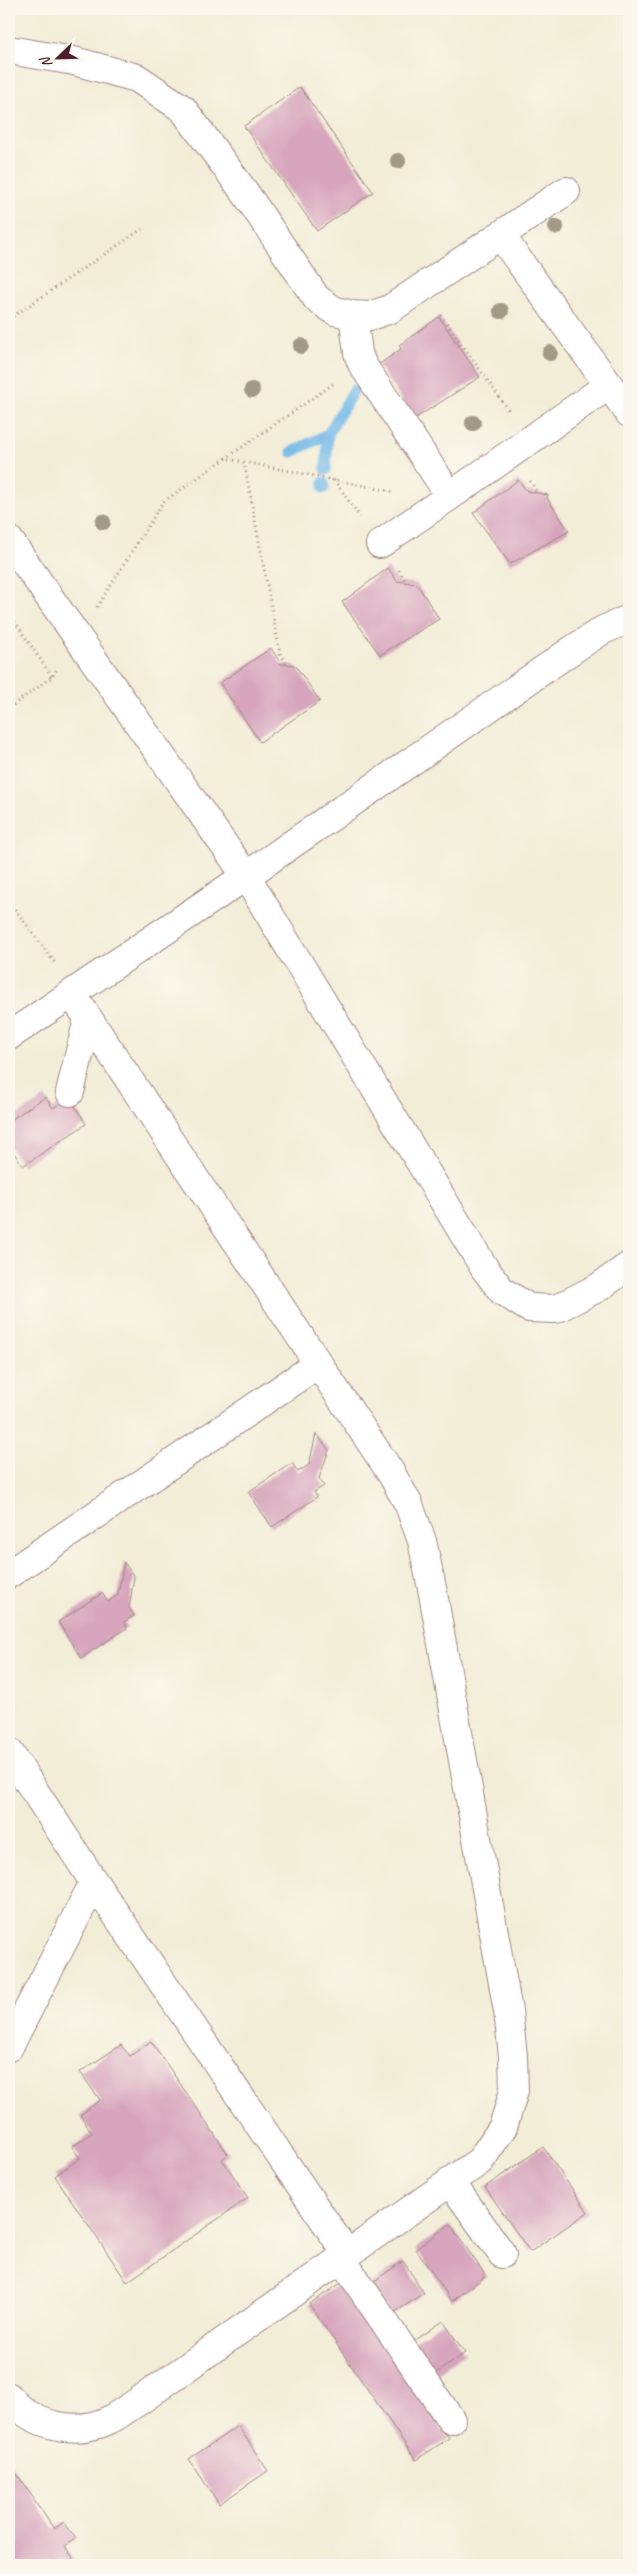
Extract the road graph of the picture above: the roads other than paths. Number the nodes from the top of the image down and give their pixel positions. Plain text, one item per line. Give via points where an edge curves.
1 (9, 50) edge
2 (566, 192) dead end
3 (501, 236) junction
4 (353, 315) junction
5 (609, 385) junction
6 (629, 413) edge
7 (446, 499) junction
8 (9, 540) edge
9 (380, 544) dead end
10 (629, 619) edge
11 (246, 876) junction
12 (74, 992) junction
13 (88, 1019) junction
14 (9, 1036) edge
15 (70, 1092) dead end
16 (629, 1266) edge
17 (318, 1364) junction
18 (9, 1574) edge
19 (9, 1752) edge
20 (94, 1882) junction
21 (10, 2039) edge
22 (450, 2182) junction
23 (502, 2254) dead end
24 (344, 2256) junction
25 (9, 2397) edge
26 (451, 2420) dead end

1 - 4 lane via 74,61 137,78 183,109 317,299 335,311
2 - 3 lane
3 - 4 lane via 390,309 370,316
3 - 5 lane
4 - 7 lane via 362,364
5 - 6 lane
5 - 7 lane
7 - 9 lane
8 - 11 lane
10 - 11 lane via 603,630 575,648
11 - 12 lane
11 - 16 lane via 479,1260 502,1291 529,1308 556,1309 599,1287
12 - 13 lane
12 - 14 lane
13 - 15 lane
13 - 17 lane
17 - 18 lane
17 - 22 lane via 391,1473 409,1505 422,1541 508,2011 514,2091 503,2127 480,2161
19 - 20 lane
20 - 21 lane
20 - 24 lane
22 - 23 lane
22 - 24 lane
24 - 25 lane via 108,2420 71,2428 36,2420
24 - 26 lane

